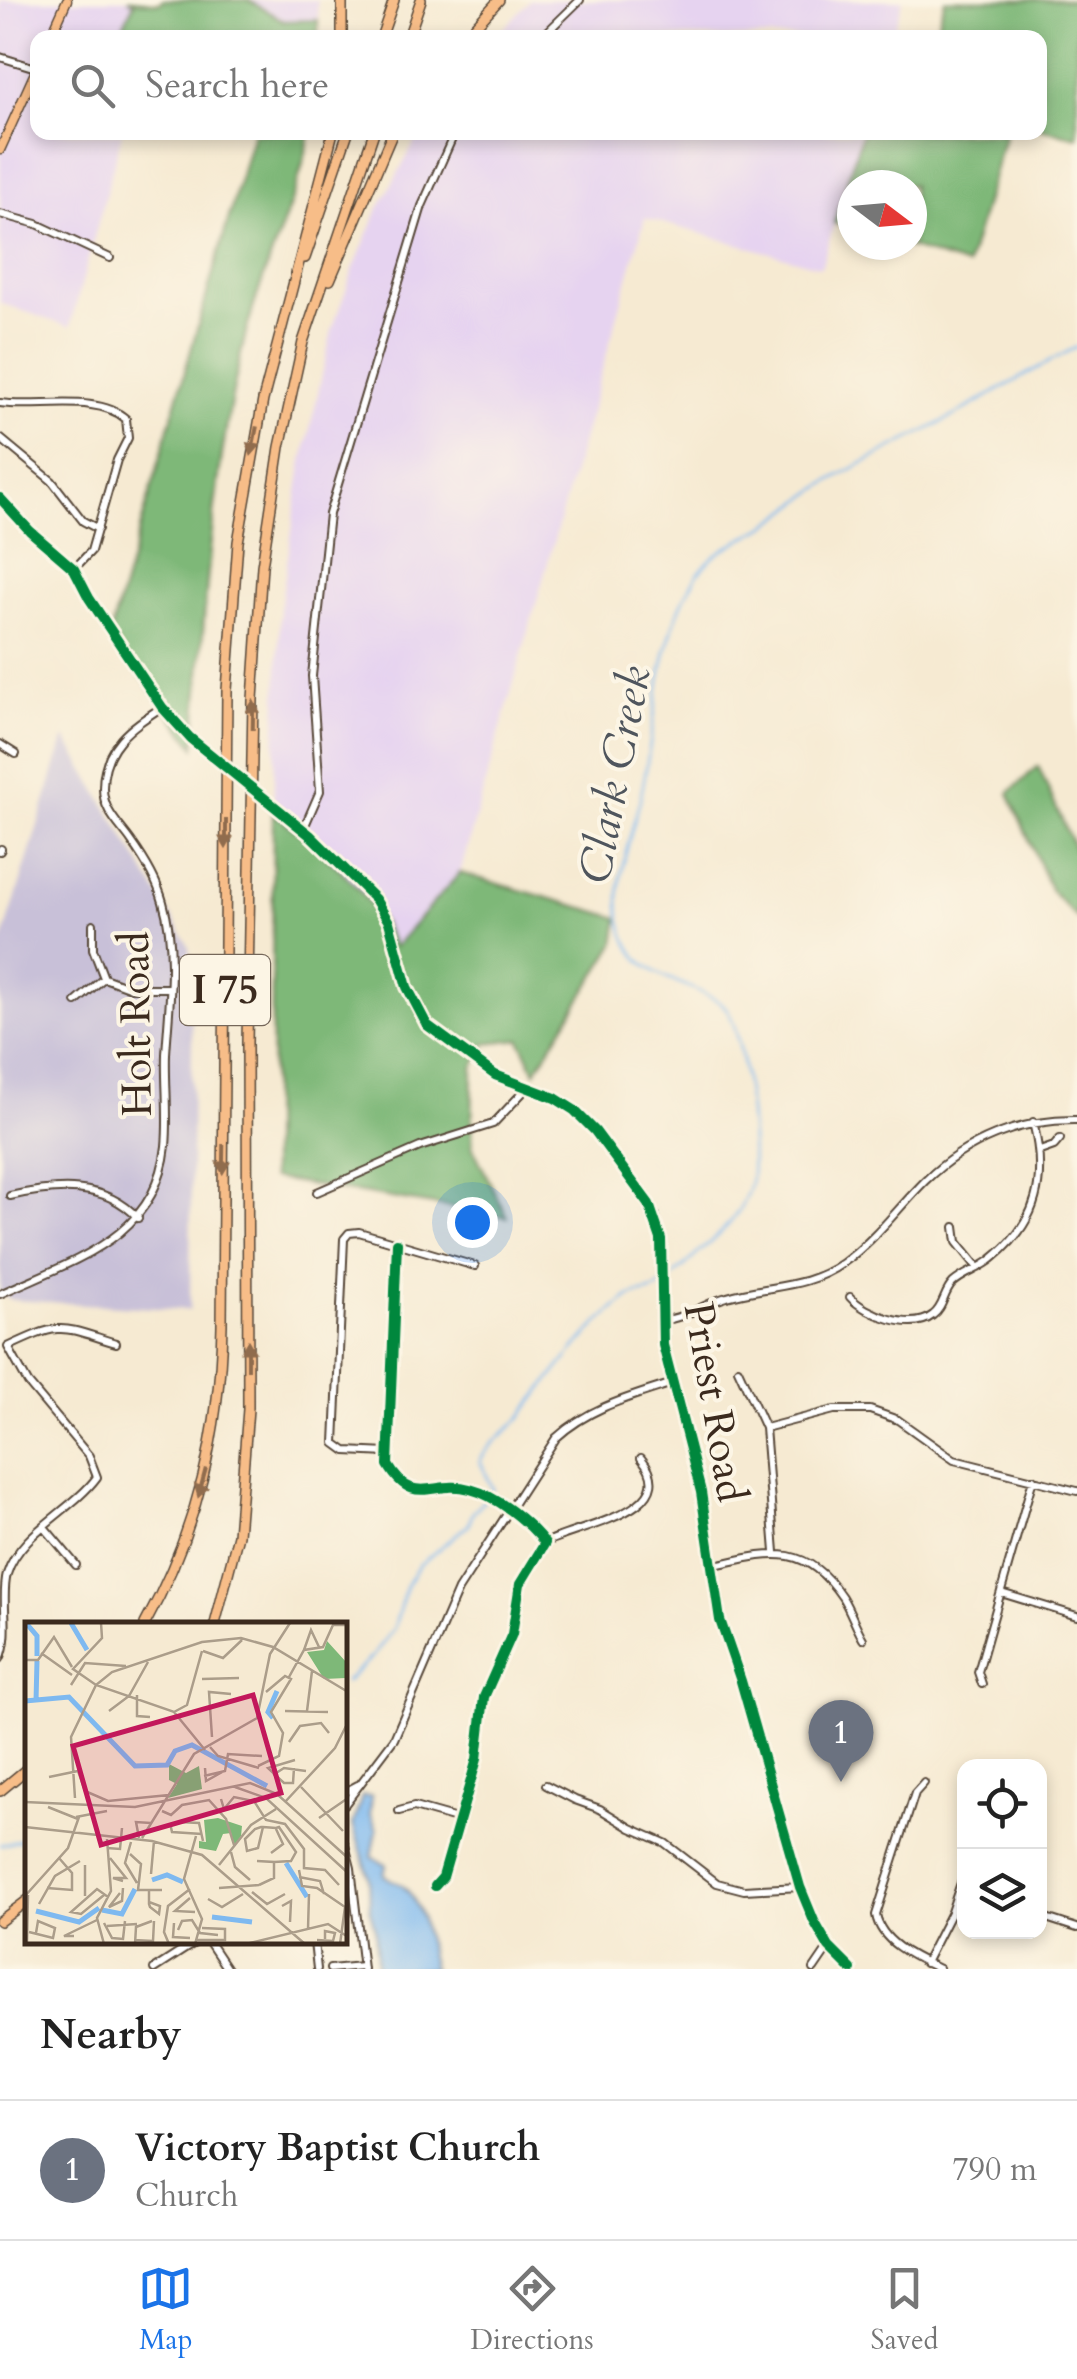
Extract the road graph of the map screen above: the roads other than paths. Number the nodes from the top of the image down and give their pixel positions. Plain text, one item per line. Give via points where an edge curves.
1 (67, 0) edge
2 (342, 0) edge
3 (394, 0) edge
4 (421, 0) edge
5 (500, 0) edge
6 (580, 0) edge
7 (54, 30) edge
8 (342, 30) edge
9 (384, 30) edge
10 (411, 30) edge
11 (472, 30) edge
12 (548, 30) edge
13 (0, 56) edge
14 (30, 65) edge
15 (30, 83) edge
16 (331, 140) edge
17 (345, 140) edge
18 (371, 140) edge
19 (390, 140) edge
20 (452, 140) edge
21 (0, 150) edge
22 (0, 214) edge
23 (110, 258) dead end
24 (303, 342) junction
25 (276, 346) junction
26 (0, 403) edge
27 (0, 438) edge
28 (0, 498) edge
29 (98, 529) junction
30 (74, 569) junction
31 (162, 707) junction
32 (0, 744) edge
33 (16, 754) dead end
34 (302, 830) junction
35 (94, 924) dead end
36 (104, 978) junction
37 (170, 988) junction
38 (76, 1002) dead end
39 (526, 1089) junction
40 (1077, 1120) edge
41 (1033, 1122) junction
42 (1060, 1139) dead end
43 (1040, 1151) junction
44 (318, 1192) dead end
45 (10, 1196) dead end
46 (138, 1218) junction
47 (955, 1228) dead end
48 (397, 1243) junction
49 (475, 1266) dead end
50 (978, 1268) junction
51 (0, 1294) edge
52 (850, 1297) dead end
53 (662, 1320) junction
54 (116, 1343) dead end
55 (738, 1369) dead end
56 (673, 1383) junction
57 (765, 1428) junction
58 (388, 1452) junction
59 (641, 1458) dead end
60 (1033, 1479) junction
61 (1077, 1491) edge
62 (508, 1511) junction
63 (45, 1528) junction
64 (544, 1543) junction
65 (775, 1552) junction
66 (76, 1565) dead end
67 (710, 1566) junction
68 (2, 1591) edge
69 (1002, 1593) junction
70 (1077, 1616) edge
71 (145, 1622) edge
72 (216, 1622) edge
73 (863, 1639) dead end
74 (0, 1659) edge
75 (982, 1684) dead end
76 (25, 1770) edge
77 (924, 1783) dead end
78 (359, 1785) junction
79 (546, 1785) dead end
80 (348, 1790) edge
81 (0, 1791) edge
82 (348, 1800) edge
83 (400, 1811) dead end
84 (460, 1820) junction
85 (348, 1855) edge
86 (435, 1886) dead end
87 (800, 1887) junction
88 (25, 1902) edge
89 (957, 1903) edge
90 (1047, 1918) edge
91 (0, 1920) edge
92 (1077, 1928) edge
93 (193, 1944) edge
94 (210, 1944) edge
95 (314, 1944) edge
96 (829, 1947) junction
97 (926, 1963) junction
98 (362, 1968) edge
99 (154, 1969) edge
100 (227, 1969) edge
101 (317, 1969) edge
102 (330, 1969) edge
103 (814, 1969) edge
104 (851, 1969) edge
105 (939, 1969) edge

1 - 7 main road
2 - 8 highway
3 - 9 highway
4 - 10 highway
5 - 11 highway
6 - 12 street
13 - 14 street
15 - 21 main road
16 - 25 highway
17 - 25 highway, I 75
18 - 24 highway, I 75
19 - 24 highway
20 - 34 street via 422,206 329,514 312,676 320,791
22 - 23 street
72 -> 24 highway, I 75 via 238,1535 248,1409 247,1044 257,619 273,488
25 -> 71 highway, I 75 via 244,499 227,690 217,1412 193,1515
26 - 29 street via 92,404 126,419 128,438
27 - 29 street
28 - 30 street, Priest Road
29 - 30 street via 91,552
30 - 31 street, Priest Road
31 - 34 street, Priest Road, bridge
31 - 37 street, Holt Road via 120,736 107,758 103,786 110,814 164,904
32 - 33 street
34 - 39 street, Priest Road via 381,908 406,987 427,1025
35 - 36 street via 92,949
36 - 37 street via 131,988
36 - 38 street
37 - 46 street, Holt Road via 166,1150
39 - 44 street via 493,1124 420,1147
39 - 53 street, Priest Road via 555,1098 587,1122 650,1204 662,1239
40 - 41 street
41 - 43 street
41 - 53 street via 956,1156 832,1270
42 - 43 street
43 - 50 street via 1029,1219
45 - 46 street via 71,1187 125,1204
46 - 51 street, Holt Road via 94,1251
47 - 50 street via 957,1242
48 - 49 street
48 - 58 street
48 - 58 street via 355,1231 346,1235 338,1336 334,1444 346,1451
50 - 52 street via 950,1286 936,1314 915,1324 859,1307
53 - 56 street, Priest Road
54 - 63 street via 50,1327 8,1347 97,1477
55 - 57 street
56 - 62 street via 575,1420
56 - 67 street, Priest Road
57 - 60 street via 834,1410 870,1410 898,1420 954,1460
57 - 65 street
58 - 62 street via 388,1465 406,1488 464,1488
59 - 64 street via 650,1484 641,1504
60 - 61 street
60 - 69 street
62 - 64 street
62 - 78 street via 458,1590 394,1739
63 - 66 street
63 - 68 street via 16,1552
64 - 84 street via 520,1584 512,1634 484,1698
65 - 67 street
65 - 73 street via 822,1574
67 - 87 street, Priest Road
68 - 74 street via 6,1646
69 - 70 street
69 - 75 street via 978,1672
76 - 81 highway
77 - 97 street via 915,1793 876,1915 882,1933
78 - 80 street
78 - 82 street
79 - 87 street via 665,1843 717,1883 744,1890
83 - 84 street via 414,1807
84 - 86 street
85 - 98 street
87 - 96 street, Priest Road
88 - 91 highway
89 - 97 street
90 - 92 street
93 - 99 street
94 - 100 street
95 - 101 street
96 - 103 street
96 - 104 street, Priest Road
97 - 105 street
98 - 102 street

